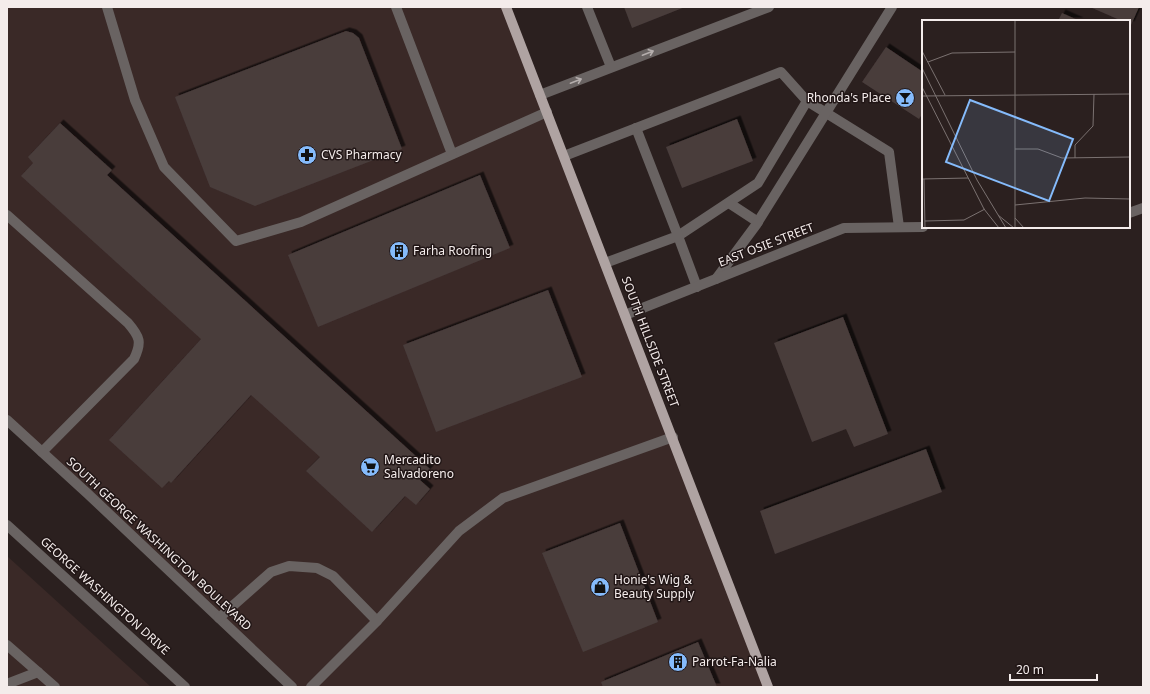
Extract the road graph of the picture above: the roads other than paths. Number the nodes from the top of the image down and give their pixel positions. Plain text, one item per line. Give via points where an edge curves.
1 (108, 7) edge
2 (396, 7) edge
3 (506, 7) edge
4 (587, 7) edge
5 (769, 7) edge
6 (892, 7) edge
7 (752, 10) edge
8 (612, 67) junction
9 (540, 95) junction
10 (807, 101) junction
11 (547, 112) junction
12 (826, 112) junction
13 (636, 128) junction
14 (452, 154) junction
15 (564, 156) junction
16 (728, 203) junction
17 (1143, 208) edge
18 (1130, 213) edge
19 (7, 215) edge
20 (758, 222) junction
21 (899, 227) junction
22 (922, 227) edge
23 (678, 236) junction
24 (605, 262) junction
25 (716, 278) junction
26 (697, 286) junction
27 (625, 315) junction
28 (7, 420) edge
29 (673, 437) junction
30 (42, 452) junction
31 (7, 525) edge
32 (219, 618) junction
33 (377, 620) junction
34 (7, 645) edge
35 (38, 672) junction
36 (7, 684) edge
37 (55, 687) edge
38 (185, 687) edge
39 (292, 687) edge
40 (311, 687) edge
41 (768, 687) edge

1 - 14 street via 136,100 164,167 236,241 301,222
2 - 14 street
3 - 9 main road, SOUTH HILLSIDE STREET
4 - 8 street
5 - 7 street
6 - 12 street
8 -> 7 street
9 -> 8 street
9 - 11 main road, SOUTH HILLSIDE STREET
10 - 12 street
10 - 13 street via 781,72
10 - 16 street via 758,183
11 - 14 street
11 - 15 main road, SOUTH HILLSIDE STREET
12 - 20 street
12 - 21 street via 889,152
13 - 15 street
13 - 23 street
15 - 24 main road, SOUTH HILLSIDE STREET
16 - 20 street
16 - 23 street
17 - 18 street
19 - 30 street via 128,323 137,334 140,347 134,359
20 - 25 street
21 - 22 street, EAST OSIE STREET
21 - 25 street, EAST OSIE STREET via 844,228
23 - 24 street
23 - 26 street
24 - 27 main road, SOUTH HILLSIDE STREET
25 - 26 street, EAST OSIE STREET
26 - 27 street, EAST OSIE STREET
27 - 29 main road, SOUTH HILLSIDE STREET
28 - 30 street, SOUTH GEORGE WASHINGTON BOULEVARD
29 - 33 street via 503,498 459,531
29 - 41 main road, SOUTH HILLSIDE STREET
30 - 32 street, SOUTH GEORGE WASHINGTON BOULEVARD
31 - 38 street, GEORGE WASHINGTON DRIVE
32 - 33 street via 271,572 289,566 317,568 333,576
32 - 39 street, SOUTH GEORGE WASHINGTON BOULEVARD
33 - 40 street
34 - 35 street
35 - 36 street
35 - 37 street

